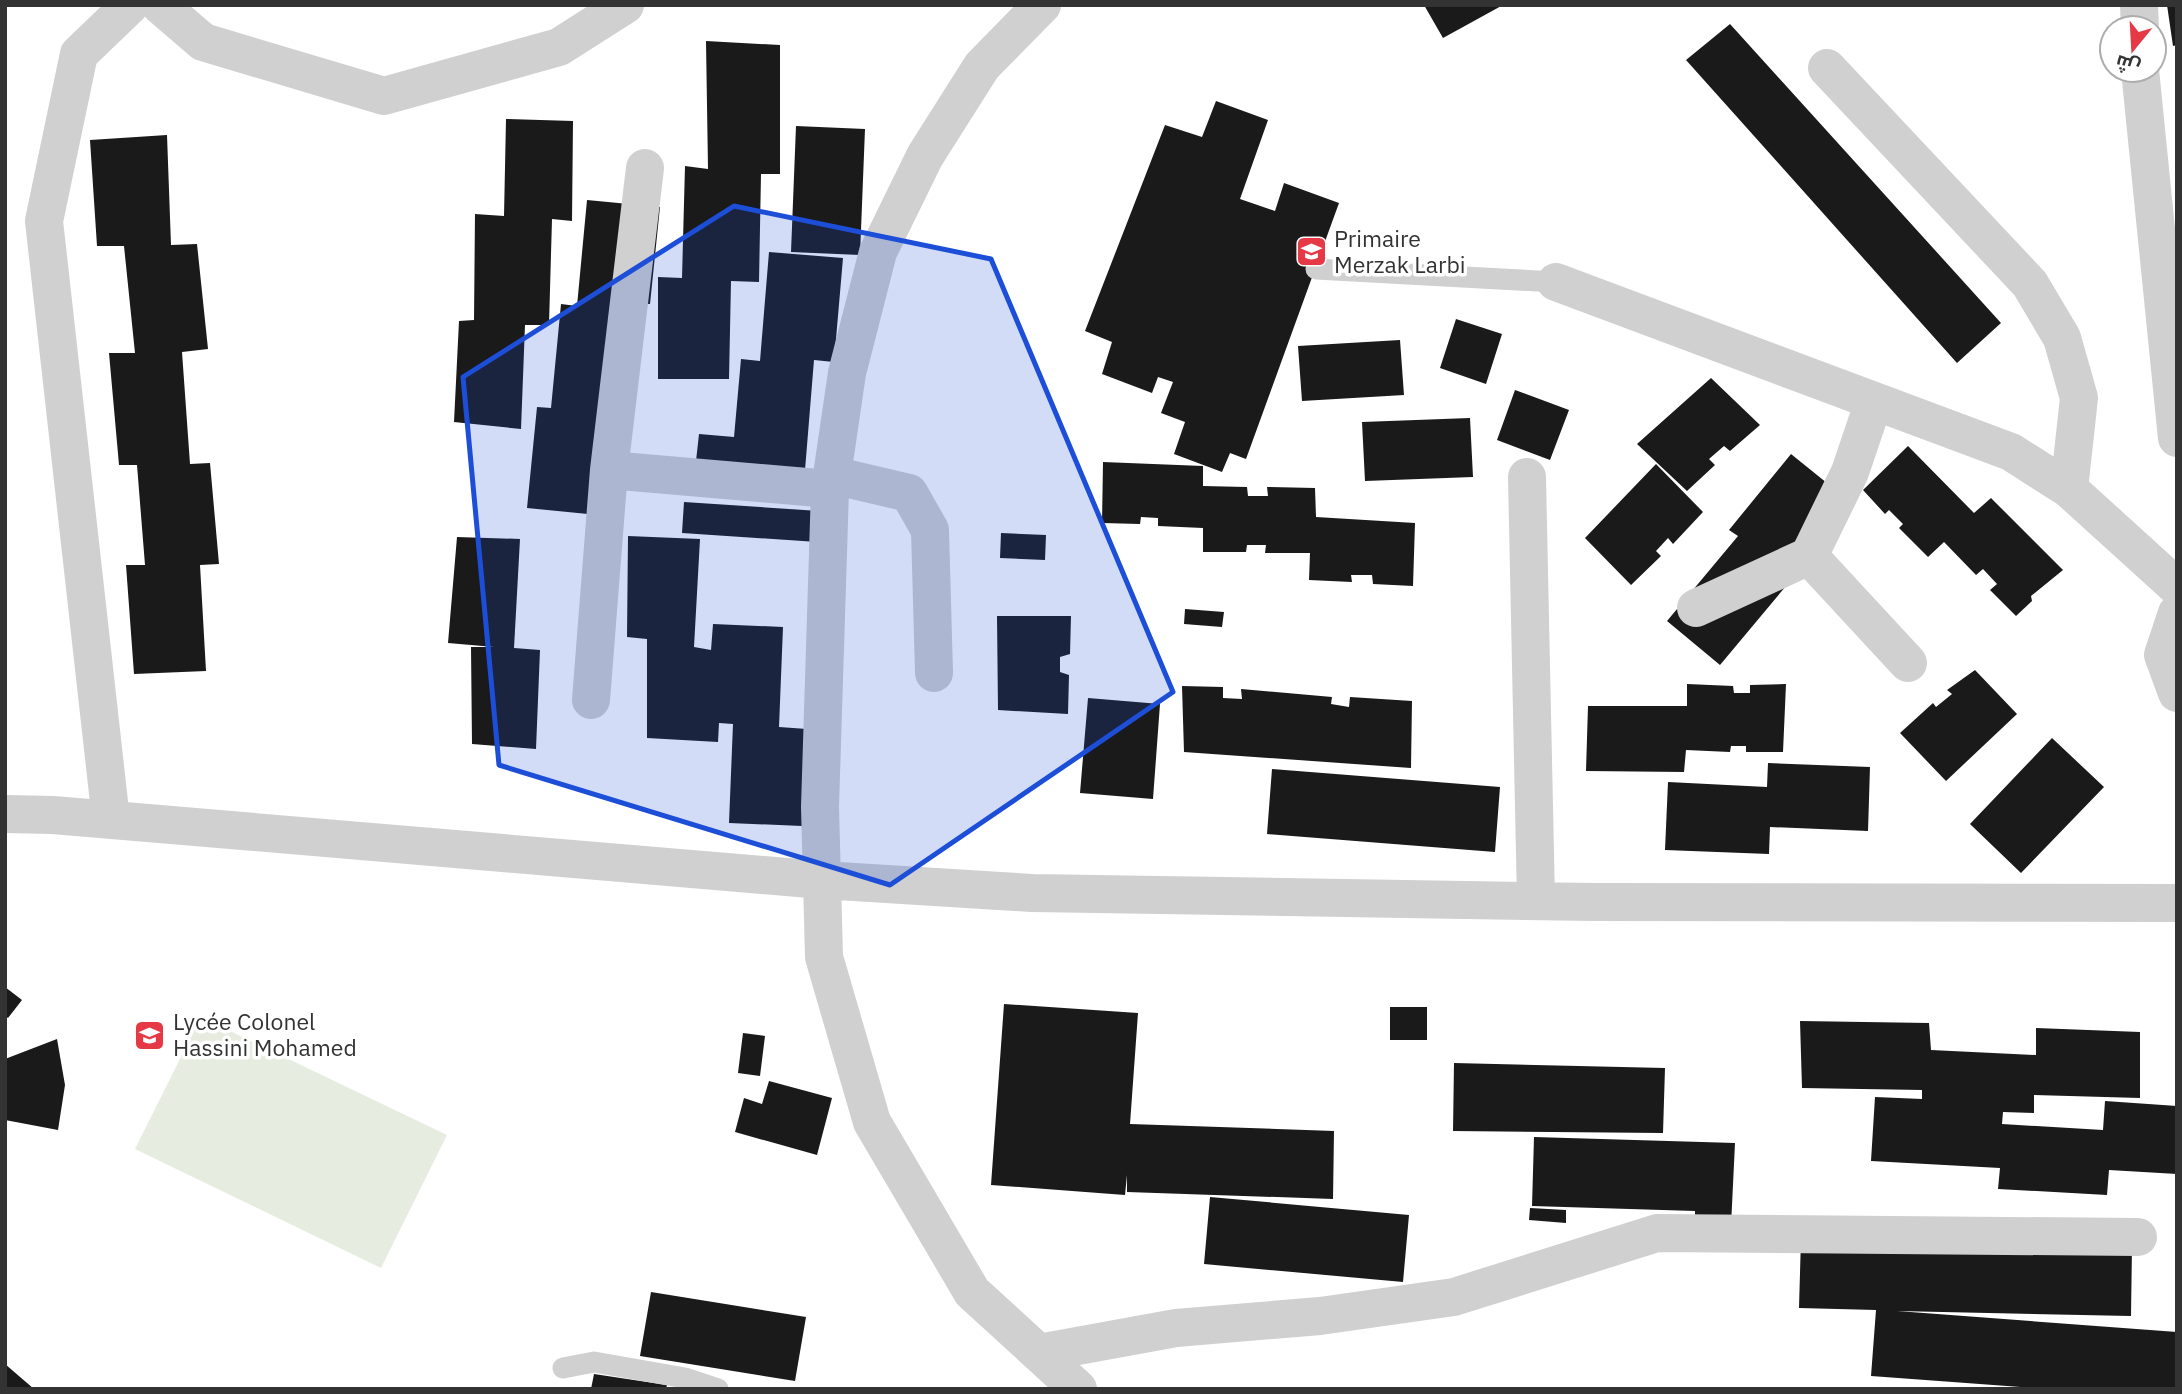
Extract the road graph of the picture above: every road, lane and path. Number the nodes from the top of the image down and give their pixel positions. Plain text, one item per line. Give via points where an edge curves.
1 (130, 5) edge
2 (160, 5) edge
3 (625, 5) edge
4 (1042, 5) edge
5 (1827, 68) dead end
6 (2141, 84) edge
7 (645, 168) dead end
8 (1316, 269) dead end
9 (1556, 282) joint
10 (1874, 401) junction
11 (2177, 438) edge
12 (608, 470) junction
13 (1527, 477) dead end
14 (831, 482) junction
15 (2069, 489) junction
16 (1809, 556) junction
17 (2177, 587) edge
18 (1696, 608) dead end
19 (2177, 613) edge
20 (1908, 663) dead end
21 (934, 673) dead end
22 (2177, 693) edge
23 (591, 700) dead end
24 (5, 814) edge
25 (111, 820) junction
26 (822, 880) junction
27 (1536, 901) junction
28 (2177, 903) edge
29 (2138, 1237) dead end
30 (1038, 1353) junction
31 (563, 1368) dead end
32 (718, 1389) edge
33 (1078, 1389) edge

1 - 25 street via 79,54 44,221
2 - 3 street via 203,42 384,96 559,47
4 - 14 street via 982,66 925,156 878,252 847,373
5 - 15 street via 2030,284 2062,338 2079,398
6 - 11 street
7 - 12 street
8 - 9 lane
9 - 10 street
10 - 15 street via 2011,452
10 - 16 street via 1850,472
12 - 14 street
12 - 23 street
13 - 27 street
14 - 21 street via 909,493 930,530
14 - 26 street via 820,807
15 - 17 street
16 - 18 street
16 - 20 street
19 - 22 street via 2163,655
24 - 25 street
25 - 26 street
26 - 27 street via 1032,893
26 - 30 street via 824,957 872,1122 972,1292
27 - 28 street
29 - 30 street via 1657,1233 1454,1297 1320,1316 1176,1328
30 - 33 street
31 - 32 lane via 593,1362 685,1378

